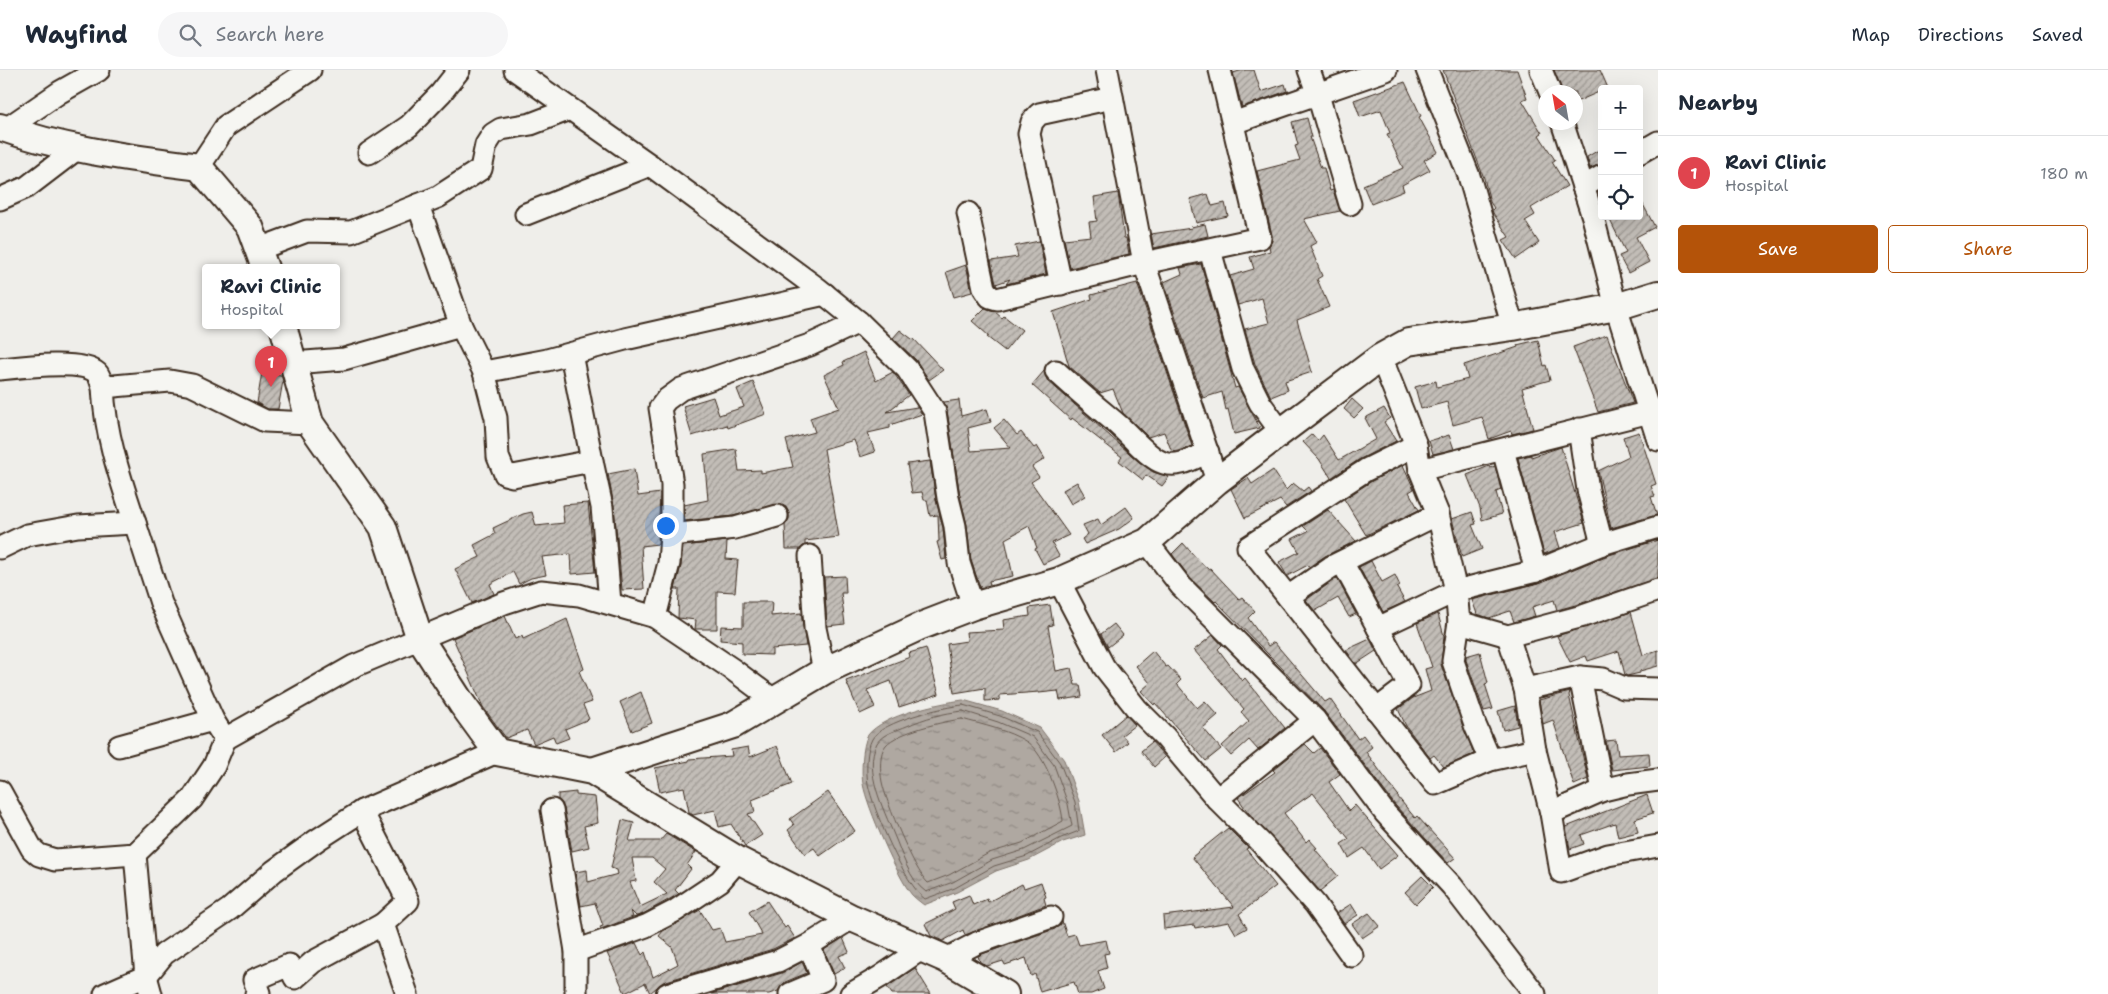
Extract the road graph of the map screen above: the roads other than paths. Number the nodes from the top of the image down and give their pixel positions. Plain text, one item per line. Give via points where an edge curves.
1 (100, 70) edge
2 (310, 70) edge
3 (458, 70) edge
4 (515, 70) edge
5 (1107, 70) edge
6 (1220, 70) edge
7 (1309, 70) edge
8 (1386, 70) edge
9 (1427, 70) edge
10 (1541, 70) edge
11 (1547, 85) edge
12 (1318, 94) junction
13 (1112, 98) junction
14 (570, 109) junction
15 (1233, 123) junction
16 (3, 128) edge
17 (1565, 130) edge
18 (1658, 142) edge
19 (78, 148) junction
20 (1643, 151) edge
21 (370, 152) dead end
22 (650, 165) junction
23 (199, 167) junction
24 (1598, 178) edge
25 (1583, 187) junction
26 (0, 199) edge
27 (1350, 204) dead end
28 (418, 205) junction
29 (968, 213) dead end
30 (526, 214) dead end
31 (1210, 250) junction
32 (262, 259) edge
33 (1144, 263) junction
34 (1061, 284) junction
35 (825, 294) junction
36 (1658, 294) edge
37 (1616, 306) junction
38 (859, 322) junction
39 (461, 326) junction
40 (1513, 327) junction
41 (284, 329) edge
42 (571, 354) junction
43 (1381, 357) junction
44 (294, 363) junction
45 (0, 369) edge
46 (1056, 371) dead end
47 (484, 372) junction
48 (103, 387) junction
49 (1653, 411) edge
50 (310, 423) junction
51 (1579, 429) junction
52 (1281, 432) junction
53 (1658, 440) edge
54 (1416, 445) junction
55 (1503, 450) junction
56 (1208, 452) junction
57 (592, 461) junction
58 (1420, 470) junction
59 (1217, 481) junction
60 (1438, 514) junction
61 (778, 516) dead end
62 (135, 523) junction
63 (1658, 527) edge
64 (671, 535) junction
65 (1147, 542) junction
66 (1602, 544) junction
67 (0, 548) edge
68 (810, 556) dead end
69 (1342, 562) junction
70 (1536, 570) junction
71 (1059, 581) junction
72 (1658, 590) edge
73 (1456, 591) junction
74 (1288, 597) junction
75 (610, 603) junction
76 (973, 606) junction
77 (655, 617) junction
78 (1459, 622) junction
79 (1378, 628) junction
80 (1508, 636) junction
81 (420, 639) junction
82 (824, 671) junction
83 (1580, 677) junction
84 (1526, 689) junction
85 (1658, 689) edge
86 (775, 700) junction
87 (1376, 710) junction
88 (213, 720) junction
89 (1315, 720) junction
90 (225, 739) junction
91 (119, 746) dead end
92 (1535, 750) junction
93 (497, 752) junction
94 (1490, 760) junction
95 (592, 771) junction
96 (1658, 780) edge
97 (1603, 790) junction
98 (0, 791) edge
99 (1217, 799) junction
100 (362, 810) junction
101 (552, 810) dead end
102 (1551, 813) junction
103 (1658, 846) edge
104 (135, 854) junction
105 (738, 860) junction
106 (852, 918) junction
107 (1051, 918) dead end
108 (383, 924) junction
109 (809, 945) junction
110 (576, 951) junction
111 (934, 953) junction
112 (1352, 956) dead end
113 (149, 985) edge
114 (298, 986) edge
115 (105, 994) edge
116 (256, 994) edge
117 (407, 994) edge
118 (576, 994) edge
119 (667, 994) edge
120 (790, 994) edge
121 (851, 994) edge
122 (1005, 994) edge
123 (1535, 994) edge

1 - 16 street
2 - 23 street via 226,126
3 - 21 street via 409,126
4 - 14 street
5 - 13 street
6 - 15 street
7 - 12 street
8 - 12 street
9 - 40 street via 1469,176
10 - 11 street
12 - 15 street
12 - 27 street
13 - 33 street
13 - 34 street via 1039,114 1032,122 1029,134
14 - 22 street
14 - 28 street via 493,134 486,145 481,169 438,197
15 - 31 street via 1260,238
16 - 19 main road
17 - 25 street
18 - 20 street
19 - 23 main road
19 - 26 street via 27,187
22 - 30 street
22 - 35 street
23 - 32 main road via 250,228
24 - 25 street
25 - 37 street
28 - 32 street via 351,232 307,231
28 - 39 street
29 - 34 street via 984,288 990,297 998,299
31 - 33 street
31 - 52 street via 1243,369 1260,403
33 - 34 street
33 - 56 street
35 - 38 street
35 - 42 street
36 - 37 main road
37 - 40 main road
37 - 49 street
38 - 64 street via 810,345 681,389 666,400 660,408 672,484
38 - 76 street via 907,369 935,412 959,563
39 - 44 street via 344,359
39 - 47 street
40 - 43 main road via 1408,342
41 - 44 main road
42 - 47 street
42 - 57 street
43 - 52 main road
43 - 54 street
44 - 50 main road
45 - 48 street via 61,364 98,373
46 - 56 street via 1157,460 1177,465
47 - 57 street via 496,418 498,457 505,474 513,476
48 - 50 street via 170,381 192,385 265,421
48 - 62 street via 104,412 114,459
49 - 51 street
49 - 53 street
50 - 81 main road via 383,527
51 - 55 street
51 - 66 street via 1588,490
52 - 59 main road
54 - 58 street
54 - 74 street via 1366,470 1248,547
55 - 58 street
55 - 70 street
56 - 59 street
57 - 75 street via 602,507
58 - 60 street
59 - 65 main road
60 - 69 street
60 - 73 street
61 - 64 street via 735,528
62 - 67 street via 78,526 27,535
62 - 88 street via 161,603
63 - 66 street
64 - 77 street via 669,563
65 - 71 main road
65 - 89 street via 1181,586
66 - 70 street
68 - 82 street via 815,628
69 - 74 street
69 - 79 street
70 - 73 street
71 - 76 main road
71 - 99 street via 1104,666 1137,709
72 - 80 street via 1583,616
73 - 78 street
73 - 79 street
74 - 87 street
75 - 77 street
75 - 81 street via 579,595 541,591
76 - 82 main road
77 - 86 street
78 - 80 street
78 - 94 street via 1453,661
79 - 87 street via 1409,685
80 - 84 street
81 - 90 street via 354,666
81 - 93 main road
82 - 86 main road
83 - 84 street
83 - 85 street via 1603,679 1624,688
83 - 97 street
84 - 92 street
86 - 95 main road via 732,725
87 - 94 street via 1435,784
88 - 90 street
88 - 91 street
89 - 99 street
89 - 123 street via 1385,812 1452,886
90 - 104 street via 214,766 192,799
92 - 94 street
92 - 102 street
93 - 95 main road
93 - 100 street
95 - 105 main road
96 - 97 street
97 - 102 street
98 - 104 street via 32,849 39,855 55,860
99 - 112 street via 1315,904
100 - 108 street via 408,901
100 - 113 street via 164,954
101 - 110 street
102 - 103 street via 1561,872 1608,855
104 - 113 street
105 - 106 main road
105 - 110 street via 720,881 675,911 646,926
106 - 109 street
106 - 111 main road
107 - 111 street via 977,943
108 - 114 street via 312,962
108 - 117 street
109 - 119 street via 778,961
109 - 120 street via 823,980
110 - 118 street
111 - 121 street
111 - 122 main road
113 - 115 street
114 - 116 street via 289,965 254,980 259,993

